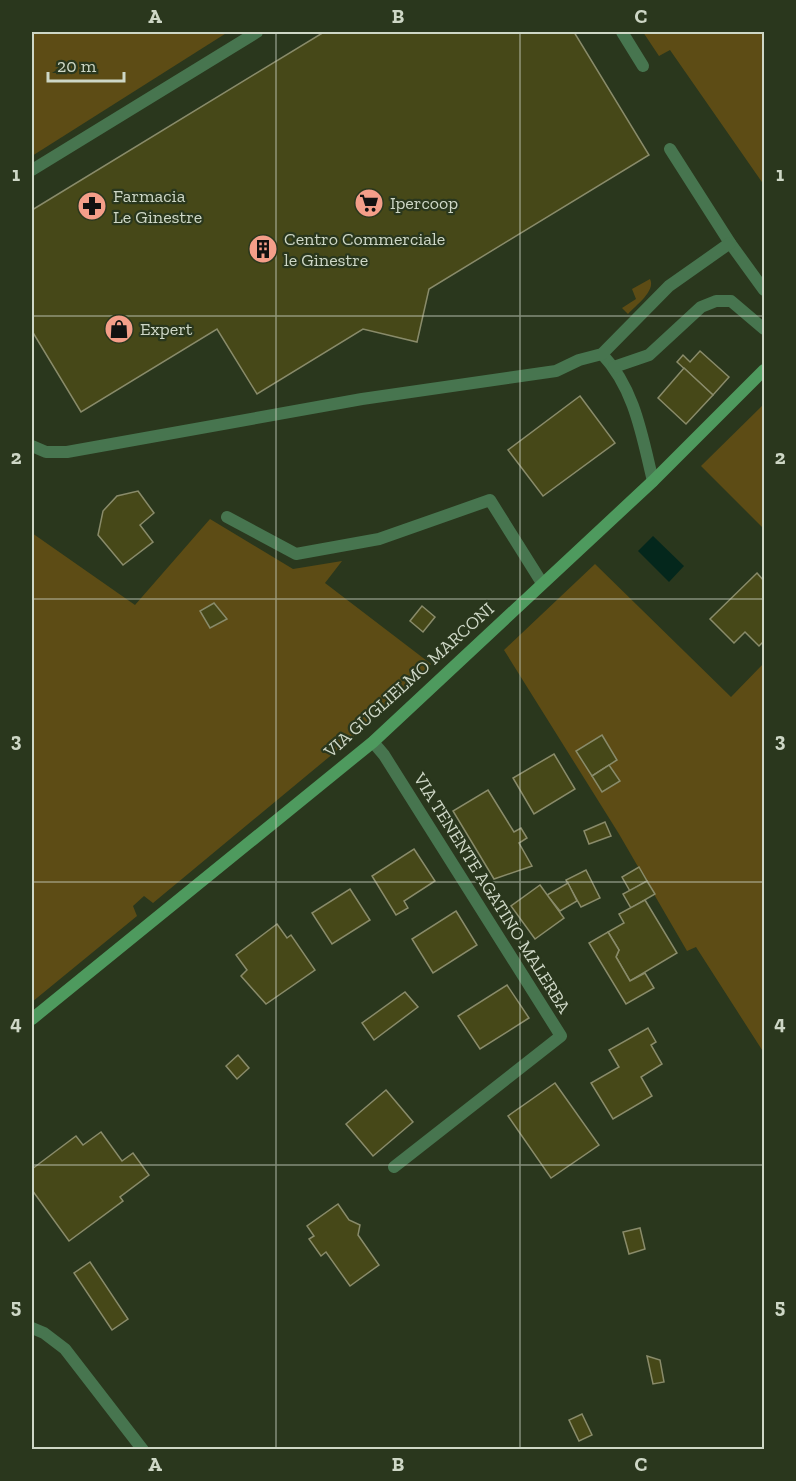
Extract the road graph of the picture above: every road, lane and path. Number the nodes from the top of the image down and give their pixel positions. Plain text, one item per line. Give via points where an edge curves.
1 (257, 32) edge
2 (622, 32) edge
3 (644, 66) dead end
4 (670, 149) dead end
5 (32, 171) edge
6 (730, 243) junction
7 (765, 290) edge
8 (765, 329) edge
9 (602, 354) junction
10 (614, 367) junction
11 (765, 370) edge
12 (32, 446) edge
13 (652, 481) junction
14 (228, 517) dead end
15 (542, 583) junction
16 (373, 742) junction
17 (32, 1019) edge
18 (394, 1167) dead end
19 (32, 1328) edge
20 (143, 1449) edge

1 - 5 street
2 - 3 street
4 - 6 street
6 - 7 street
6 - 9 street via 669,286
8 - 10 street via 731,301 716,301 701,307 650,355
9 - 10 street
9 - 12 street via 546,373 362,399 67,452 46,452
10 - 13 street via 636,410
11 - 13 main road, VIA GUGLIELMO MARCONI
13 - 15 main road, VIA GUGLIELMO MARCONI
14 - 15 street via 296,554 379,539 490,500
15 - 16 main road, VIA GUGLIELMO MARCONI
16 - 17 main road, VIA GUGLIELMO MARCONI
16 - 18 street, VIA TENENTE AGATINO MALERBA via 561,1036
19 - 20 street via 65,1349

